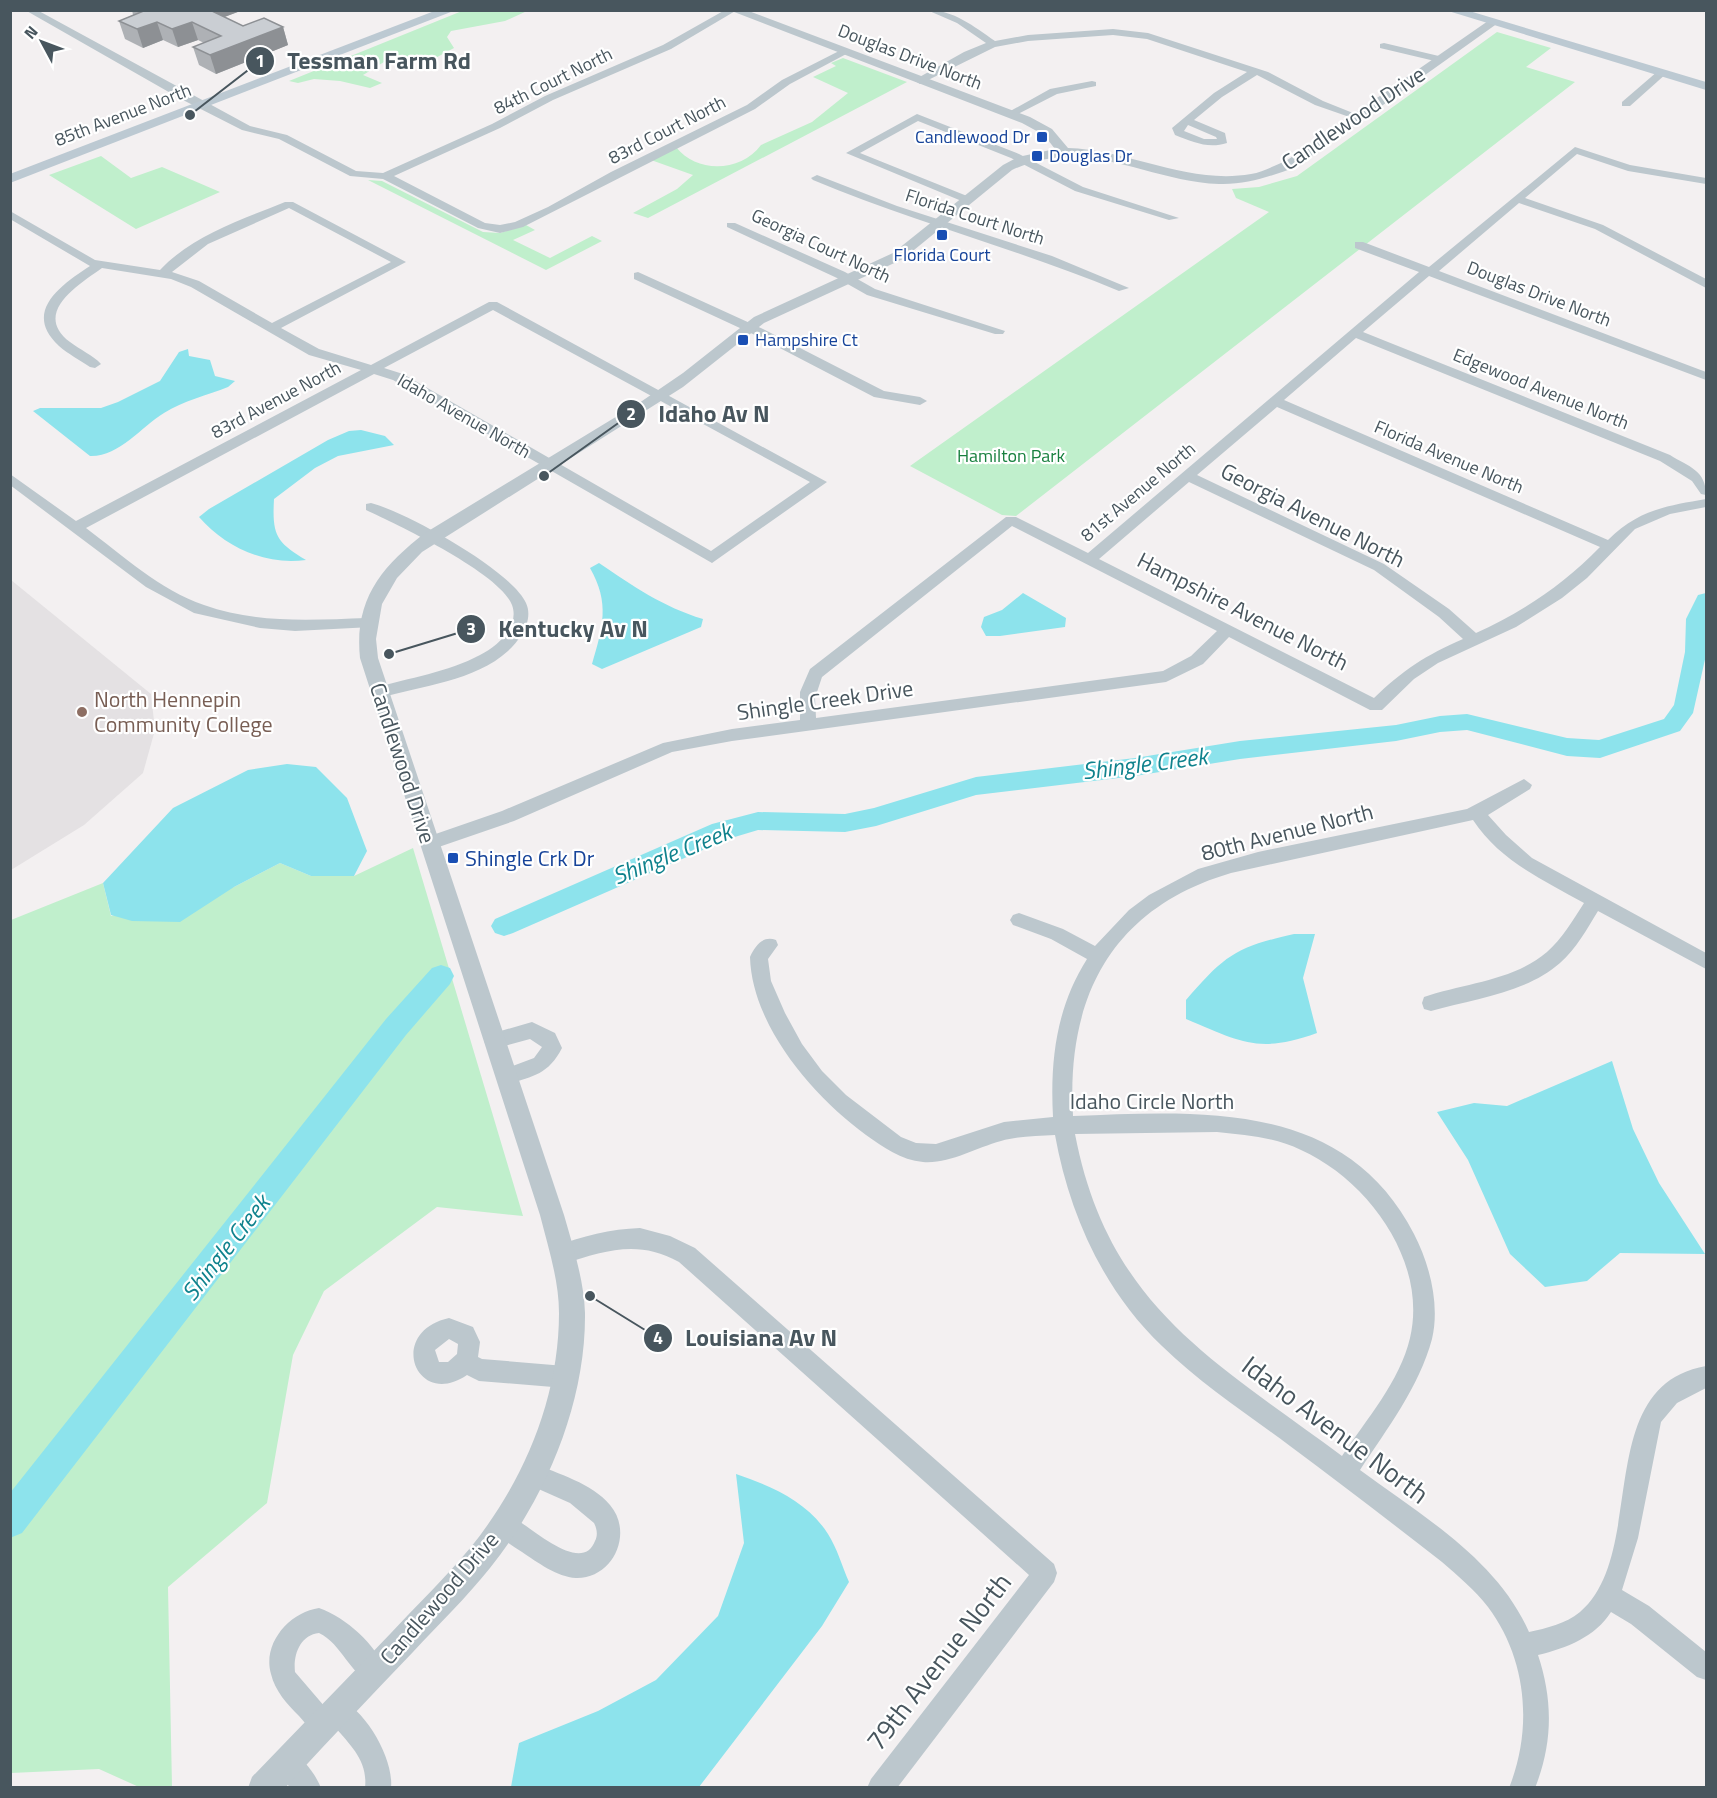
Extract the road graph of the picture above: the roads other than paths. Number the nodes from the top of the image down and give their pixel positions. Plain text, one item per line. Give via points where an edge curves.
1 (429, 10) edge
2 (450, 10) edge
3 (733, 10) edge
4 (932, 10) edge
5 (1451, 10) edge
6 (34, 11) edge
7 (1108, 21) dead end
8 (411, 22) junction
9 (1492, 22) junction
10 (1113, 32) junction
11 (993, 44) junction
12 (1384, 46) dead end
13 (845, 52) junction
14 (1439, 59) junction
15 (1256, 71) junction
16 (1662, 73) junction
17 (920, 81) junction
18 (1092, 84) dead end
19 (1707, 87) edge
20 (197, 103) junction
21 (1626, 104) dead end
22 (1010, 114) junction
23 (1358, 117) junction
24 (1187, 121) dead end
25 (1064, 152) junction
26 (1023, 160) junction
27 (10, 169) edge
28 (385, 176) junction
29 (817, 178) dead end
30 (10, 179) edge
31 (1707, 181) edge
32 (1517, 199) junction
33 (968, 200) junction
34 (10, 214) edge
35 (1173, 218) dead end
36 (731, 225) dead end
37 (939, 225) junction
38 (1359, 245) dead end
39 (99, 265) junction
40 (1429, 271) junction
41 (163, 274) junction
42 (638, 276) dead end
43 (849, 279) junction
44 (1707, 284) edge
45 (1123, 288) dead end
46 (747, 327) junction
47 (271, 328) junction
48 (999, 331) dead end
49 (1354, 333) junction
50 (95, 364) dead end
51 (373, 369) junction
52 (1707, 376) edge
53 (659, 396) junction
54 (920, 401) dead end
55 (1275, 401) junction
56 (548, 465) junction
57 (1187, 476) junction
58 (10, 478) edge
59 (1707, 491) edge
60 (1707, 503) edge
61 (370, 507) dead end
62 (76, 527) junction
63 (431, 537) junction
64 (1610, 546) junction
65 (1089, 560) junction
66 (367, 623) junction
67 (1227, 630) junction
68 (1474, 640) junction
69 (380, 692) junction
70 (809, 726) junction
71 (1524, 785) dead end
72 (1478, 813) junction
73 (430, 843) junction
74 (1594, 902) junction
75 (1019, 920) dead end
76 (769, 945) dead end
77 (1097, 956) junction
78 (1707, 962) edge
79 (1431, 1004) dead end
80 (494, 1041) junction
81 (506, 1077) junction
82 (1066, 1125) junction
83 (562, 1254) junction
84 (465, 1362) dead end
85 (565, 1377) junction
86 (1707, 1377) edge
87 (1345, 1473) junction
88 (533, 1475) junction
89 (504, 1524) junction
90 (1608, 1596) junction
91 (1522, 1646) junction
92 (1707, 1668) edge
93 (374, 1672) junction
94 (330, 1717) junction
95 (286, 1763) junction
96 (263, 1788) edge
97 (308, 1788) edge
98 (378, 1788) edge
99 (880, 1788) edge
100 (1522, 1788) edge

1 - 8 main road, 85th Avenue North
2 - 8 main road, 85th Avenue North
3 - 13 street, Douglas Drive North
3 - 28 street, 84th Court North via 667,46
4 - 11 street via 960,21
5 - 9 main road
6 - 20 street
7 - 10 street
8 - 20 main road, 85th Avenue North
9 - 14 street, Candlewood Drive
9 - 16 main road
10 - 11 street via 1091,28
10 - 15 street via 1148,36
11 - 17 street
12 - 14 street
13 - 17 street, Douglas Drive North
13 - 28 street, 83rd Court North via 786,82 751,107 519,225 500,229 482,226
14 - 23 street, Candlewood Drive
15 - 23 street via 1319,103
15 - 24 street
16 - 19 main road
16 - 21 street
17 - 22 street, Douglas Drive North
18 - 22 street via 1054,91
20 - 27 main road, 85th Avenue North
20 - 28 street via 246,128 283,137 354,174
20 - 30 main road, 85th Avenue North
22 - 25 street, Douglas Drive North via 1048,132
23 - 25 street, Candlewood Drive via 1291,164 1245,179 1195,179 1108,154
25 - 26 street, Candlewood Drive
26 - 33 street, Candlewood Drive via 999,173
26 - 33 street via 917,117 851,153
26 - 35 street via 1079,189
29 - 37 street, Florida Court North
31 - 32 street, 81st Avenue North via 1628,168 1575,150
32 - 40 street, 81st Avenue North
32 - 44 street via 1599,227
33 - 37 street, Candlewood Drive
34 - 39 street, Idaho Avenue North
36 - 43 street, Georgia Court North
37 - 43 street, Candlewood Drive via 895,258
37 - 45 street, Florida Court North via 1079,269
38 - 40 street, Douglas Drive North
39 - 41 street, Idaho Avenue North
39 - 50 street via 61,293 49,314 54,334
40 - 49 street, 81st Avenue North
40 - 52 street, Douglas Drive North
41 - 47 street, Idaho Avenue North via 195,284
41 - 47 street via 170,264 197,247 289,204 400,262
42 - 46 street
43 - 46 street, Candlewood Drive via 786,305
43 - 48 street, Georgia Court North via 871,292
46 - 53 street, Candlewood Drive via 691,375
46 - 54 street via 879,394
47 - 51 street, Idaho Avenue North via 314,352
49 - 55 street, 81st Avenue North
49 - 59 street, Edgewood Avenue North via 1665,458 1697,478
51 - 53 street, 83rd Avenue North via 493,305
51 - 56 street, Idaho Avenue North via 407,381
51 - 62 street, 83rd Avenue North
53 - 56 street, Candlewood Drive
53 - 56 street, Idaho Avenue North via 820,482 712,558
55 - 57 street, 81st Avenue North
55 - 64 street, Florida Avenue North
56 - 63 street, Candlewood Drive
57 - 65 street, 81st Avenue North
57 - 68 street, Georgia Avenue North via 1379,567 1444,613
58 - 62 street
60 - 64 street via 1647,517 1630,526
61 - 63 street
62 - 66 street via 151,584 199,609 260,623 295,626
63 - 66 street, Candlewood Drive via 396,566 372,604
63 - 69 street via 513,593 519,604 518,628 497,652 481,661
64 - 68 street via 1582,575 1536,609
65 - 67 street, Hampshire Avenue North
65 - 70 street, 81st Avenue North via 1011,520 816,673 805,699
66 - 69 street, Candlewood Drive via 365,642
67 - 68 street, Hampshire Avenue North via 1376,706 1408,675
67 - 70 street, Shingle Creek Drive via 1197,660 1166,676
69 - 73 street, Candlewood Drive
70 - 73 street, Shingle Creek Drive via 669,747 508,816
71 - 72 street, 80th Avenue North
72 - 74 street via 1485,825 1526,862
72 - 77 street, 80th Avenue North via 1214,870 1147,905
73 - 80 street, Candlewood Drive
74 - 78 street
74 - 79 street via 1566,944 1533,972
75 - 77 street via 1057,934
76 - 82 street, Idaho Circle North via 759,957 759,972 791,1046 817,1082 888,1140 914,1151 942,1152 1014,1129
77 - 82 street, 80th Avenue North via 1078,991 1066,1028 1062,1065
80 - 81 street, Candlewood Drive
80 - 81 street via 532,1030 548,1039 552,1048 541,1064
81 - 83 street, Candlewood Drive
82 - 87 street, Idaho Avenue North via 1074,1184 1089,1223 1109,1263 1137,1302 1169,1337 1208,1370
82 - 87 street, Idaho Circle North via 1223,1122 1256,1126 1289,1134 1321,1150 1350,1169 1375,1194 1412,1253 1422,1319 1417,1352 1403,1380
83 - 85 street, Candlewood Drive via 572,1312
83 - 99 street, 79th Avenue North via 623,1236 669,1244 1045,1573
84 - 85 street via 478,1370
85 - 88 street, Candlewood Drive
86 - 90 street via 1679,1388 1659,1405 1648,1428 1617,1572
87 - 91 street, Idaho Avenue North via 1479,1578 1503,1607
88 - 89 street, Candlewood Drive
88 - 89 street via 600,1510 612,1533 607,1548 598,1560 571,1565
89 - 93 street, Candlewood Drive via 455,1585
90 - 91 street via 1595,1614 1575,1629
90 - 92 street via 1649,1622
91 - 100 street, Idaho Avenue North via 1533,1677 1537,1715 1534,1752
93 - 94 street, Candlewood Drive
93 - 94 street via 329,1624 304,1625 291,1636 280,1662 283,1676
94 - 95 street, Candlewood Drive
94 - 98 street via 374,1755 379,1767
95 - 96 street, Candlewood Drive
95 - 97 street

